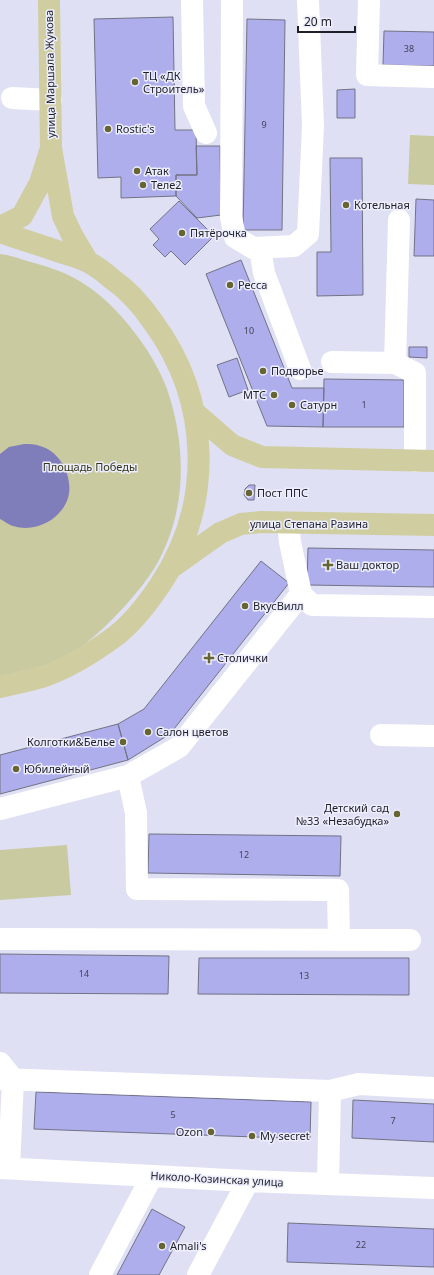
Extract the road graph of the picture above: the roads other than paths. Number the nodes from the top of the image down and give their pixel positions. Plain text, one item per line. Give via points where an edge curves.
1 (49, 0) edge
2 (192, 0) edge
3 (232, 0) edge
4 (308, 0) edge
5 (369, 0) edge
6 (434, 77) edge
7 (12, 98) dead end
8 (51, 100) junction
9 (206, 133) dead end
10 (51, 148) junction
11 (399, 220) dead end
12 (0, 227) edge
13 (0, 232) edge
14 (260, 248) junction
15 (88, 262) junction
16 (332, 362) dead end
17 (395, 363) junction
18 (300, 369) dead end
19 (194, 412) junction
20 (424, 461) edge
21 (288, 523) junction
22 (434, 525) edge
23 (172, 567) junction
24 (301, 594) junction
25 (434, 607) edge
26 (0, 687) edge
27 (381, 735) dead end
28 (434, 736) edge
29 (128, 776) junction
30 (0, 809) edge
31 (0, 939) edge
32 (339, 940) junction
33 (410, 940) dead end
34 (4, 1073) edge
35 (434, 1088) edge
36 (330, 1091) junction
37 (5, 1168) edge
38 (152, 1176) junction
39 (248, 1181) junction
40 (328, 1184) junction
41 (434, 1188) edge
42 (100, 1275) edge
43 (198, 1275) edge

1 - 8 main road, улица Маршала Жукова
2 - 9 street via 194,106
3 - 14 street via 231,217 235,237 253,248
4 - 14 street via 312,126 308,234 294,246
5 - 6 street via 367,75
7 - 8 street
8 - 10 main road, улица Маршала Жукова
10 - 12 main road via 40,183 22,216
10 - 15 main road via 64,216
11 - 17 street
13 - 15 main road
14 - 18 street via 264,273
15 - 19 main road via 114,279 142,307 166,339 183,374
16 - 17 street
17 - 20 street via 415,373
19 - 20 main road via 232,445 262,457
19 - 23 main road via 199,464 197,490 188,530
21 - 22 main road, улица Степана Разина
21 - 23 main road, улица Степана Разина via 241,524 220,534
21 - 24 street
23 - 26 main road via 148,603 118,634 82,659 43,677
24 - 25 street via 312,605
24 - 29 street via 179,747
27 - 28 street
29 - 30 street
29 - 32 street via 136,814 137,889 338,890
31 - 32 street
32 - 33 street
34 - 36 street
34 - 37 street
35 - 36 street via 358,1084
36 - 40 street
37 - 38 street, Николо-Козинская улица
38 - 39 street, Николо-Козинская улица
38 - 42 street
39 - 40 street, Николо-Козинская улица
39 - 43 street
40 - 41 street, Николо-Козинская улица

